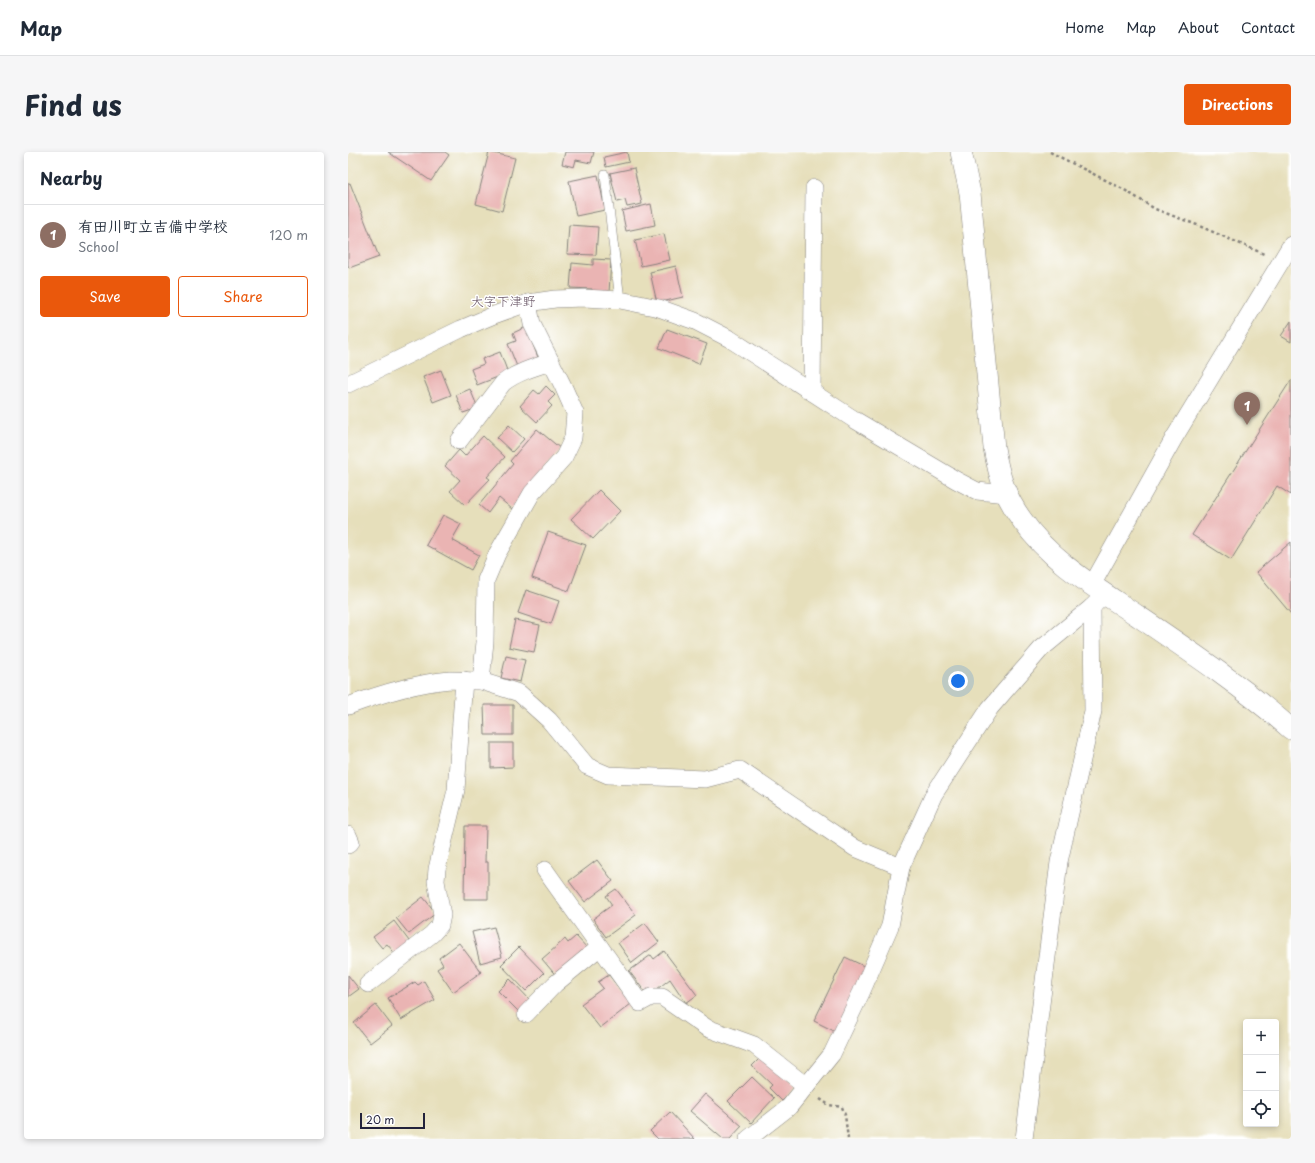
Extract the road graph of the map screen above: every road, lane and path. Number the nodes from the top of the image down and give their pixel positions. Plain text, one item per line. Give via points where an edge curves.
1 (961, 152) edge
2 (1050, 152) edge
3 (605, 175) dead end
4 (814, 188) dead end
5 (1291, 245) edge
6 (1280, 262) junction
7 (620, 300) junction
8 (528, 303) junction
9 (551, 362) junction
10 (348, 384) edge
11 (812, 392) junction
12 (459, 440) dead end
13 (1006, 494) junction
14 (1097, 596) junction
15 (472, 681) junction
16 (348, 706) edge
17 (1291, 729) edge
18 (348, 835) edge
19 (348, 844) edge
20 (901, 867) junction
21 (545, 870) dead end
22 (600, 946) junction
23 (368, 984) dead end
24 (526, 1014) dead end
25 (806, 1086) junction
26 (748, 1139) edge
27 (848, 1139) edge
28 (1024, 1139) edge

1 - 13 street via 970,193 994,448
2 - 6 path via 1123,189 1155,209
3 - 7 lane
4 - 11 street
5 - 6 street
6 - 14 street via 1174,438
7 - 8 street via 576,298
7 - 11 street via 659,308 695,321 730,339
8 - 9 street via 532,324
8 - 10 street via 461,329
9 - 12 street via 518,373 503,383
9 - 15 street via 575,412 573,438 564,457 532,493 497,554 486,580 485,642
11 - 13 street via 963,484 977,491
13 - 14 street via 1022,521 1044,547
14 - 17 street via 1242,688
14 - 20 street via 1041,650 990,708 934,794
14 - 28 street via 1093,711 1059,862
15 - 16 street via 450,680 381,694
15 - 20 street via 519,693 549,720 587,766 608,776 706,779 740,770 855,848
15 - 23 street via 456,790 437,869 436,881 442,915 440,925
18 - 19 street via 351,842
20 - 25 street via 890,926 861,993 832,1054
21 - 22 street
22 - 24 street via 554,984
22 - 25 street via 640,1003 662,997 707,1028 754,1046
25 - 26 street via 789,1107
25 - 27 path via 829,1105 842,1107

